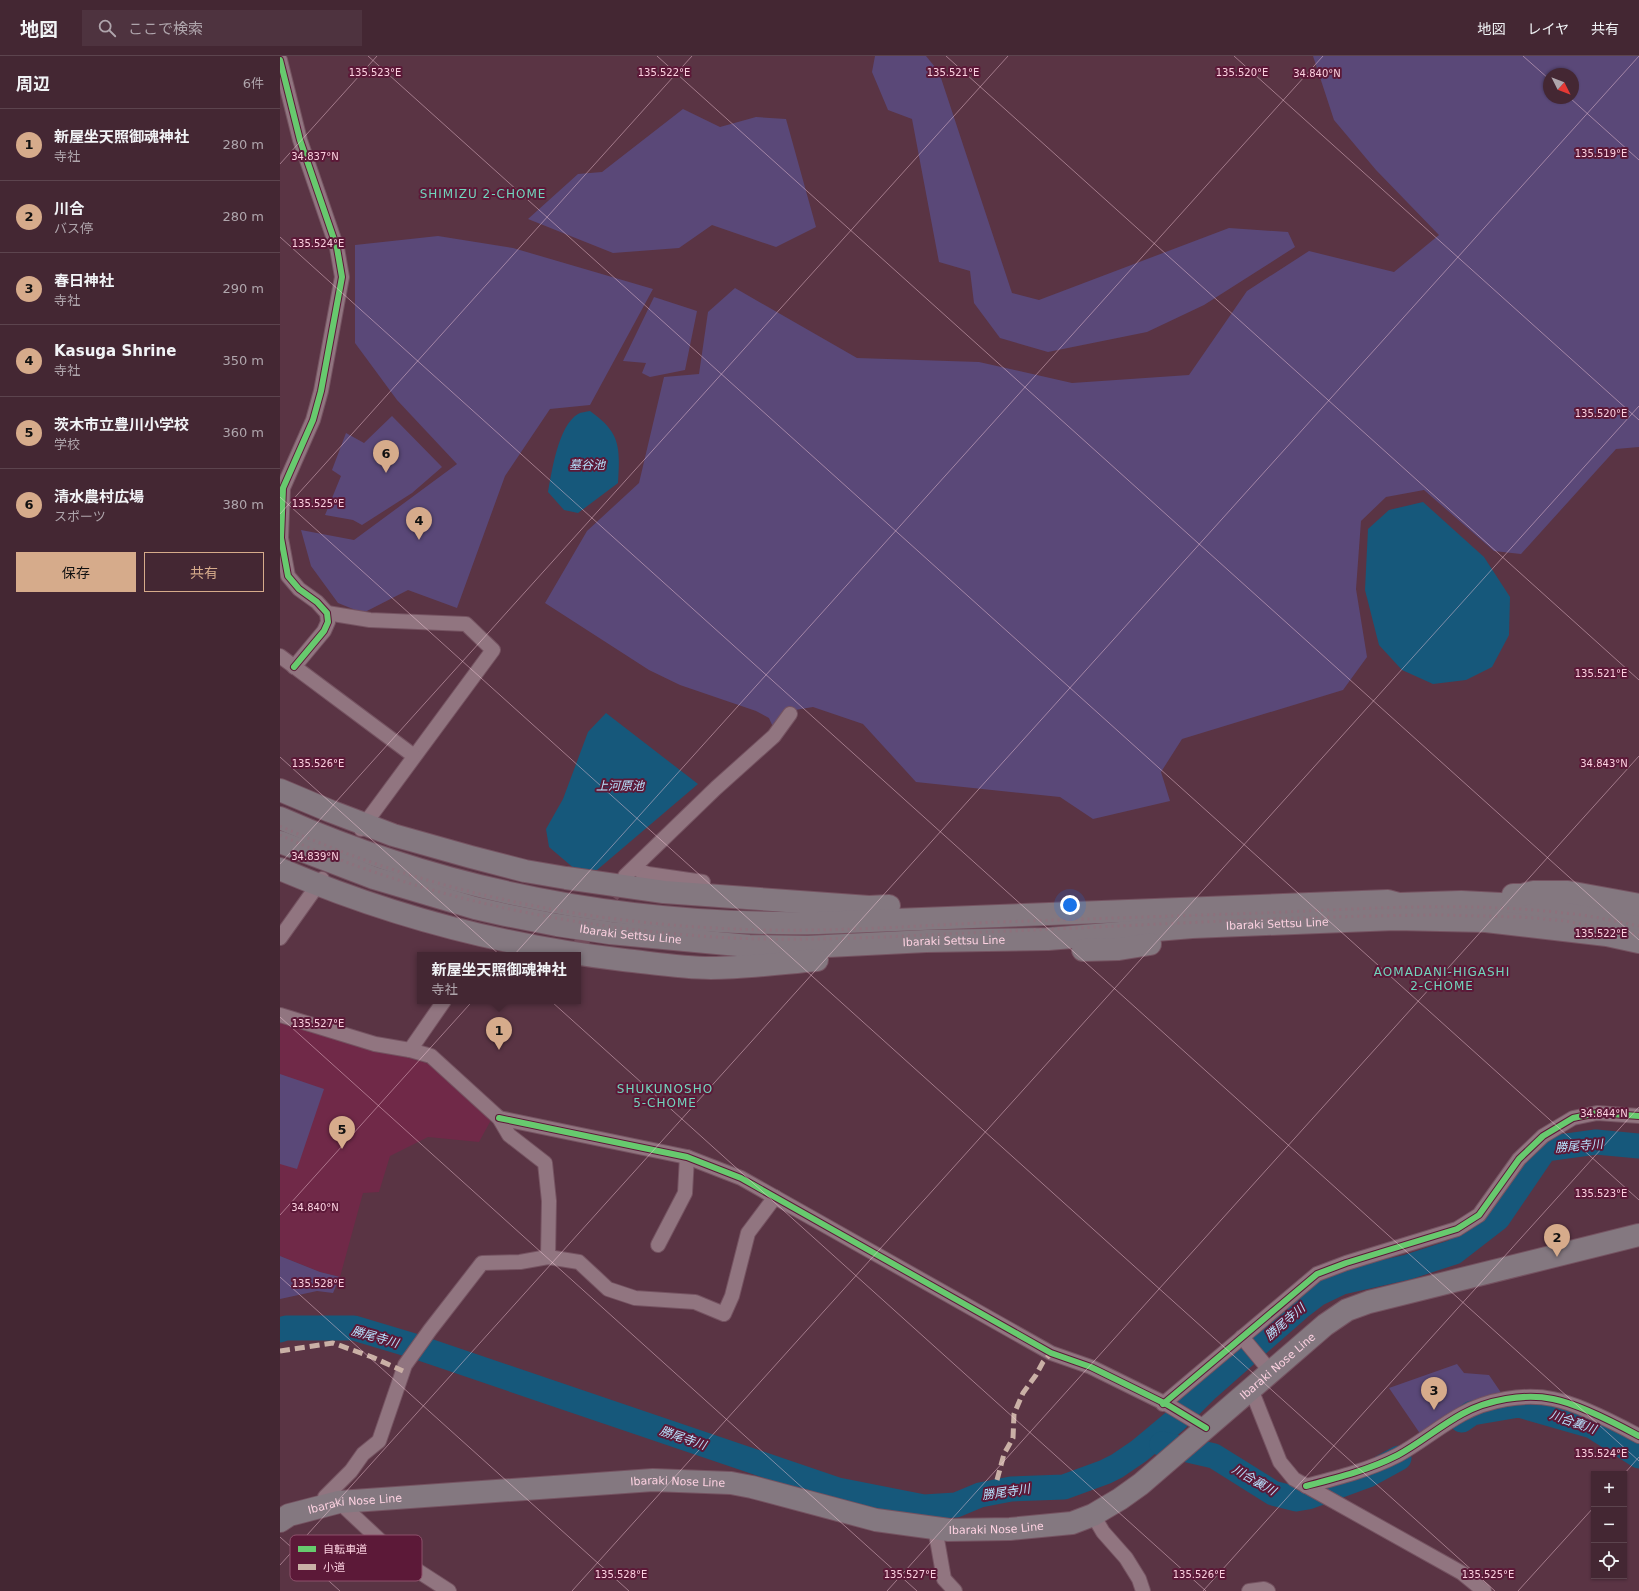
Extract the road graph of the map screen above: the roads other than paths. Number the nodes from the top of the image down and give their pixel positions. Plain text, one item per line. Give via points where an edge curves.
1 (280, 60) edge
2 (327, 613) junction
3 (280, 656) edge
4 (294, 667) junction
5 (790, 714) dead end
6 (414, 756) junction
7 (280, 790) edge
8 (280, 818) edge
9 (362, 827) junction
10 (280, 842) edge
11 (280, 854) edge
12 (343, 867) junction
13 (280, 869) edge
14 (444, 877) junction
15 (374, 878) junction
16 (320, 882) junction
17 (1533, 892) junction
18 (713, 895) junction
19 (1388, 901) junction
20 (1639, 905) edge
21 (1639, 921) edge
22 (1120, 934) junction
23 (280, 938) edge
24 (1247, 939) junction
25 (1639, 942) edge
26 (568, 952) edge
27 (581, 954) edge
28 (1639, 957) edge
29 (750, 962) junction
30 (442, 1004) edge
31 (280, 1015) edge
32 (410, 1050) junction
33 (1639, 1116) edge
34 (499, 1118) junction
35 (686, 1156) junction
36 (775, 1197) junction
37 (1639, 1235) edge
38 (658, 1245) dead end
39 (548, 1257) junction
40 (1242, 1337) junction
41 (1271, 1372) junction
42 (1251, 1389) junction
43 (1165, 1404) junction
44 (1198, 1431) junction
45 (1639, 1436) edge
46 (1309, 1488) junction
47 (333, 1503) junction
48 (1093, 1515) junction
49 (280, 1521) edge
50 (935, 1528) junction
51 (371, 1535) edge
52 (422, 1574) edge
53 (1475, 1588) edge
54 (449, 1591) edge
55 (955, 1591) edge
56 (1142, 1591) edge
57 (1249, 1591) edge
58 (1268, 1591) edge

1 - 2 street via 300,140 336,248 342,277 314,420 283,488 281,538 288,576
2 - 4 street via 327,627
2 - 6 street via 370,620 466,624 493,650
3 - 4 street
4 - 6 street
5 - 18 street via 774,736 716,788 630,872 703,882
6 - 9 street
7 - 9 main road
8 - 14 main road, Ibaraki Settsu Line via 375,855
9 - 18 main road via 525,870 644,889
10 - 12 main road, Ibaraki Settsu Line
11 - 12 main road via 324,866
12 - 15 main road, Ibaraki Settsu Line
13 - 16 main road
14 - 18 main road via 497,880 628,900 717,908 722,906
14 - 19 main road, Ibaraki Settsu Line via 515,895 612,912 692,920 761,923
15 - 22 main road, Ibaraki Settsu Line via 475,908 557,925 641,937 749,946 808,948
15 - 29 main road via 392,890 426,906 544,937
16 - 23 street
16 - 26 main road via 415,919 487,938
17 - 18 main road via 1399,889 869,907 758,906
17 - 19 main road via 1522,895 1400,897
17 - 20 main road via 1568,892
19 - 21 main road, Ibaraki Settsu Line via 1399,904 1461,902 1526,906 1595,913
22 - 24 main road
22 - 25 main road, Ibaraki Settsu Line via 1151,930 1395,919 1486,921 1607,935
24 - 28 main road via 1468,933 1517,936
24 - 29 main road via 1166,942 1119,949
27 - 29 main road via 710,968
30 - 32 street
31 - 32 street via 375,1044
32 - 34 street via 431,1056
33 - 40 street via 1597,1113 1573,1118 1543,1136 1519,1159 1479,1215 1458,1229 1317,1274
34 - 35 street
34 - 39 street via 509,1135 545,1163
35 - 36 street via 741,1178
35 - 38 street via 685,1193
36 - 39 street via 748,1233 732,1296 724,1314 695,1302 631,1297 608,1289 579,1262
36 - 43 street via 1051,1353 1091,1366
37 - 41 main road, Ibaraki Nose Line via 1369,1302 1347,1310 1325,1325
39 - 47 street via 520,1262 482,1263 405,1366 379,1441 362,1454 351,1471 325,1497
40 - 41 street
40 - 43 street
41 - 42 main road, Ibaraki Nose Line
42 - 44 main road, Ibaraki Nose Line
42 - 46 street via 1280,1462 1294,1479
43 - 44 street
44 - 48 main road, Ibaraki Nose Line via 1170,1459 1120,1500
45 - 46 street via 1584,1409 1553,1399 1523,1396 1493,1402 1462,1414 1397,1455 1359,1472
46 - 53 street via 1462,1574
47 - 49 main road, Ibaraki Nose Line via 289,1515
47 - 50 main road, Ibaraki Nose Line via 653,1480 752,1487 876,1520
47 - 51 street
48 - 50 main road, Ibaraki Nose Line via 1072,1523 1010,1529
48 - 56 street via 1126,1558 1139,1579
50 - 55 street via 944,1578
52 - 54 street
57 - 58 street

